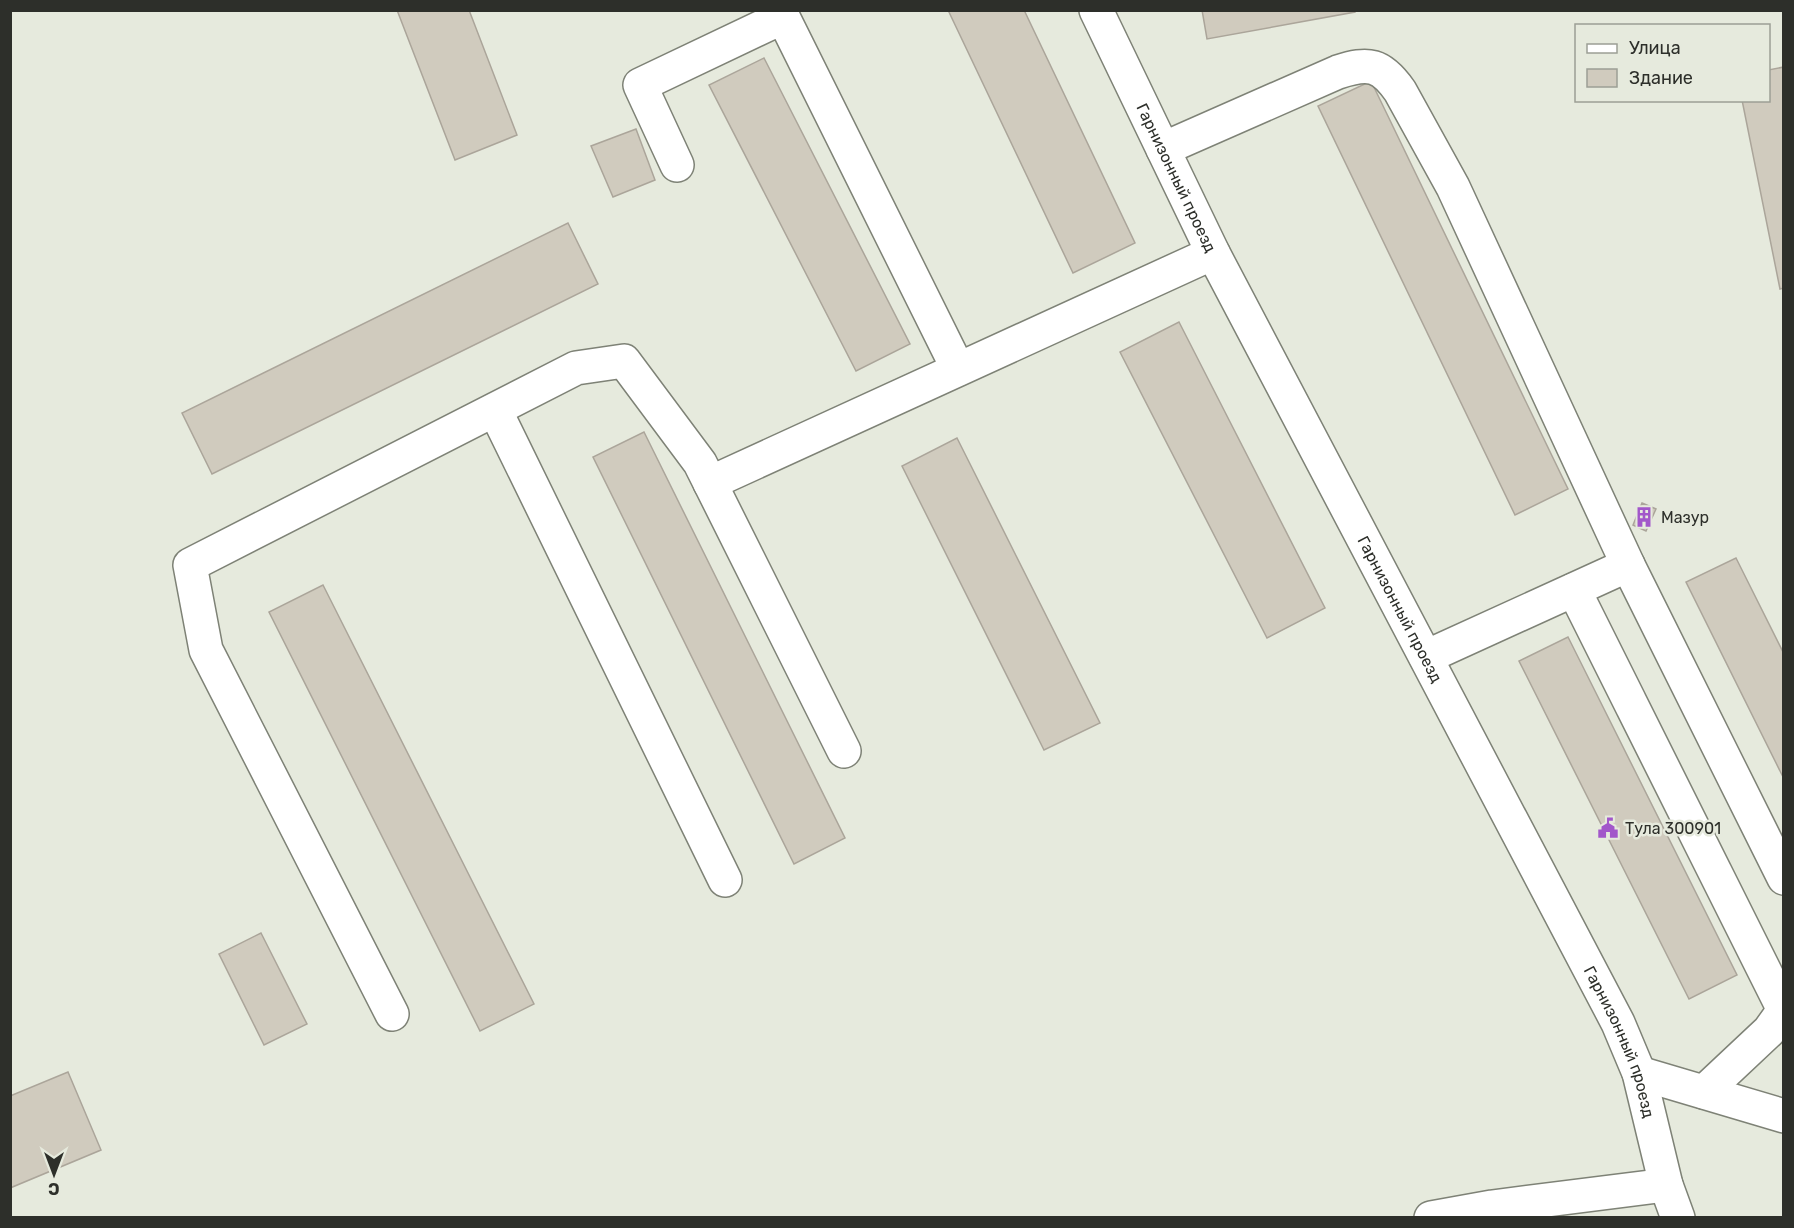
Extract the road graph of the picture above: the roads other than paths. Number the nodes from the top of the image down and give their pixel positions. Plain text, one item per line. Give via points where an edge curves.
1 (1096, 10) edge
2 (1163, 150) junction
3 (677, 165) dead end
4 (1213, 253) junction
5 (958, 369) junction
6 (495, 410) junction
7 (710, 483) junction
8 (1628, 565) junction
9 (1574, 590) junction
10 (1426, 657) junction
11 (844, 751) dead end
12 (1784, 878) edge
13 (725, 880) dead end
14 (1784, 1010) edge
15 (392, 1014) dead end
16 (1638, 1073) junction
17 (1704, 1092) junction
18 (1784, 1116) edge
19 (1666, 1185) junction
20 (1431, 1218) edge
21 (1678, 1218) edge

1 - 2 street, Гарнизонный проезд
2 - 4 street, Гарнизонный проезд
2 - 8 street via 1338,72 1371,66 1390,77 1453,187
3 - 5 street via 640,85 783,17
4 - 5 street
4 - 10 street, Гарнизонный проезд
5 - 7 street
6 - 7 street via 576,368 624,361 700,463
6 - 13 street
6 - 15 street via 190,565 206,650
7 - 11 street
8 - 9 street
8 - 12 street
9 - 10 street
9 - 14 street
10 - 16 street, Гарнизонный проезд via 1618,1023
14 - 17 street via 1769,1031
16 - 17 street
16 - 19 street, Гарнизонный проезд
17 - 18 street
19 - 20 street
19 - 21 street, Гарнизонный проезд

